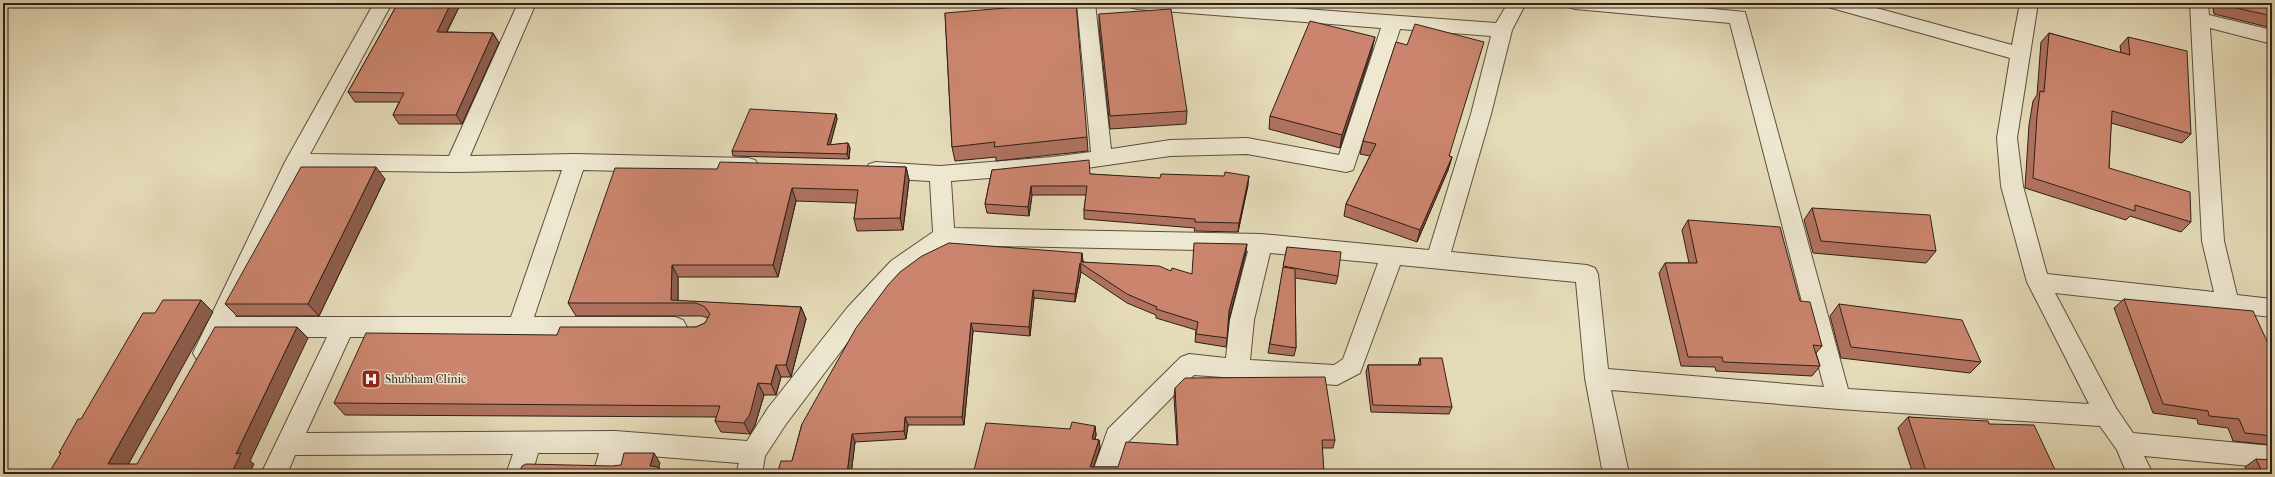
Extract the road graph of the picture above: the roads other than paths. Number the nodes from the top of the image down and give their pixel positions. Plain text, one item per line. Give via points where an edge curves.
1 (383, 3) edge
2 (527, 3) edge
3 (1086, 3) edge
4 (1137, 3) edge
5 (1366, 3) edge
6 (1517, 3) edge
7 (1575, 3) edge
8 (1835, 3) edge
9 (2029, 3) edge
10 (2199, 11) edge
11 (1386, 22) junction
12 (1502, 30) junction
13 (2272, 37) edge
14 (2020, 54) junction
15 (1102, 158) junction
16 (295, 162) junction
17 (574, 162) junction
18 (456, 164) junction
19 (768, 167) edge
20 (855, 169) edge
21 (940, 174) junction
22 (944, 236) junction
23 (1262, 243) junction
24 (1392, 256) junction
25 (1437, 261) junction
26 (2038, 282) junction
27 (2228, 302) junction
28 (2272, 308) edge
29 (520, 326) junction
30 (219, 327) junction
31 (343, 327) junction
32 (695, 327) edge
33 (1237, 369) junction
34 (193, 374) edge
35 (1598, 378) junction
36 (1839, 399) junction
37 (2107, 416) junction
38 (529, 441) junction
39 (615, 442) junction
40 (2126, 443) junction
41 (288, 444) junction
42 (2272, 458) edge
43 (751, 464) edge
44 (274, 474) edge
45 (518, 474) edge
46 (606, 474) edge
47 (1105, 474) edge
48 (1616, 474) edge
49 (2140, 474) edge

1 - 16 street
2 - 18 street
3 - 15 street
4 - 11 street
5 - 11 street
6 - 12 street
7 - 36 street via 1738,17
8 - 14 street
9 - 14 street
10 - 13 street
10 - 27 street via 2213,241
11 - 12 street
11 - 15 street via 1346,164 1247,146 1170,148
12 - 25 street via 1481,114
14 - 26 street via 2007,138 2012,186
15 - 21 street via 1052,165
16 - 18 street
16 - 30 street
17 - 18 street
17 - 19 street
17 - 29 street
20 - 21 street
21 - 22 street
22 - 23 street
22 - 43 street via 899,267 855,315 777,416
23 - 24 street
23 - 33 street via 1242,320
24 - 25 street
24 - 33 street via 1352,366 1337,375
25 - 35 street via 1587,274
26 - 27 street
26 - 37 street
27 - 28 street
29 - 31 street
29 - 32 street
30 - 31 street
30 - 34 street
31 - 41 street
33 - 47 street via 1189,364 1117,437
35 - 36 street
35 - 48 street
36 - 37 street
37 - 40 street
38 - 39 street
38 - 41 street
38 - 45 street
39 - 43 street
39 - 46 street
40 - 42 street
40 - 49 street
41 - 44 street

